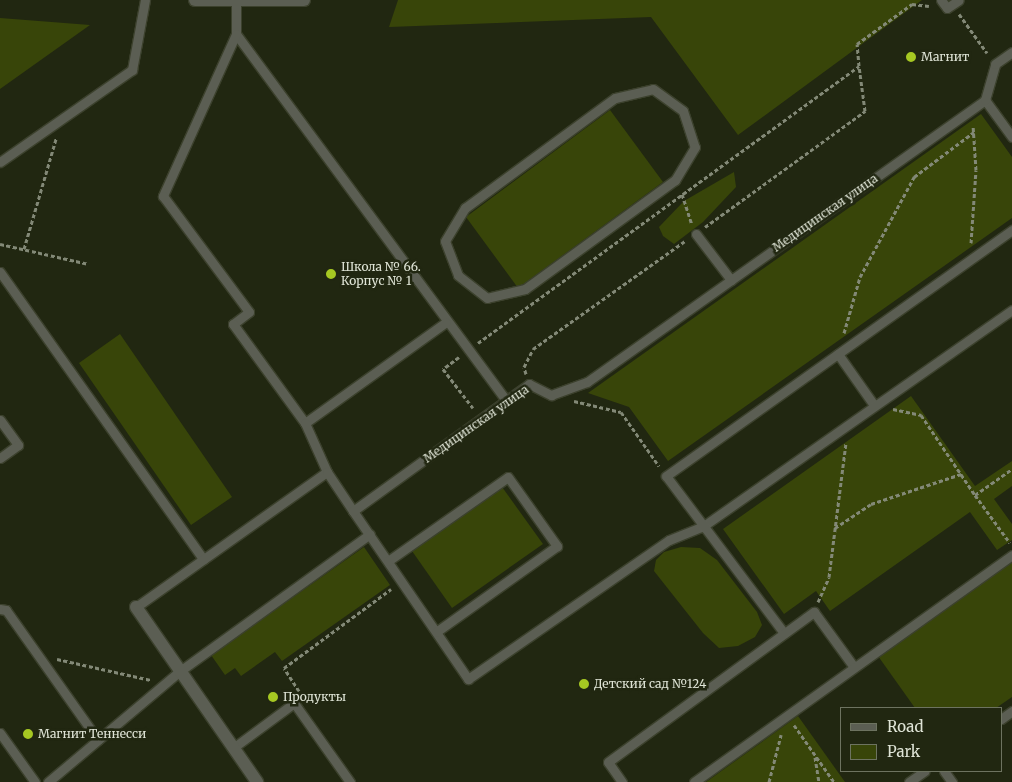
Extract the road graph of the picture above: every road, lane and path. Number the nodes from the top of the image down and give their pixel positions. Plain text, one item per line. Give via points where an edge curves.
1 (145, 0) edge
2 (195, 0) edge
3 (304, 0) edge
4 (942, 0) edge
5 (236, 1) edge
6 (953, 4) edge
7 (236, 34) junction
8 (1012, 52) edge
9 (995, 64) junction
10 (985, 100) junction
11 (972, 109) junction
12 (62, 119) junction
13 (974, 132) junction
14 (1012, 137) edge
15 (0, 162) edge
16 (675, 180) joint
17 (682, 194) junction
18 (1012, 230) edge
19 (696, 234) joint
20 (0, 244) edge
21 (24, 249) junction
22 (969, 260) junction
23 (89, 264) dead end
24 (0, 272) edge
25 (731, 280) junction
26 (1012, 310) edge
27 (446, 322) junction
28 (467, 351) junction
29 (838, 354) junction
30 (551, 395) junction
31 (507, 401) junction
32 (874, 405) junction
33 (0, 420) edge
34 (482, 420) junction
35 (305, 423) junction
36 (847, 424) junction
37 (0, 458) edge
38 (1012, 470) edge
39 (327, 472) junction
40 (961, 474) junction
41 (666, 476) junction
42 (976, 495) junction
43 (353, 511) junction
44 (702, 526) junction
45 (834, 528) junction
46 (370, 534) junction
47 (1012, 546) edge
48 (1012, 555) edge
49 (204, 559) junction
50 (388, 561) junction
51 (402, 582) junction
52 (136, 607) joint
53 (0, 609) edge
54 (814, 612) junction
55 (436, 632) junction
56 (784, 633) junction
57 (37, 654) junction
58 (854, 667) junction
59 (180, 671) junction
60 (165, 683) junction
61 (294, 703) junction
62 (787, 715) junction
63 (0, 733) edge
64 (98, 740) junction
65 (233, 748) junction
66 (814, 754) junction
67 (924, 772) edge
68 (35, 782) edge
69 (48, 782) edge
70 (257, 782) edge
71 (350, 782) edge
72 (622, 782) edge
73 (694, 782) edge
74 (769, 782) edge
75 (819, 782) edge
76 (834, 782) edge
77 (909, 782) edge

1 - 12 lane via 132,70
2 - 5 street
3 - 5 street
4 - 6 lane
5 - 7 lane
6 - 9 path
6 - 17 path via 912,4 856,44 859,66
7 - 27 lane
7 - 35 lane via 163,196 248,312 233,324
8 - 9 lane
9 - 10 lane
10 - 11 lane, Медицинская улица
10 - 14 lane
11 - 13 path
11 - 25 lane, Медицинская улица
12 - 15 lane
12 - 21 path
13 - 22 path via 976,170
13 - 29 path via 914,177 860,277
16 - 16 lane via 695,146 684,112 653,89 616,98 465,208 445,241 458,275 487,298 525,289
17 - 19 path
17 - 28 path
18 - 22 lane
19 - 25 lane
20 - 21 path
21 - 23 path
22 - 29 lane
24 - 49 lane
25 - 30 lane, Медицинская улица via 587,382
26 - 32 lane
27 - 28 lane
27 - 35 lane
28 - 31 lane
28 - 34 path via 443,369
29 - 32 lane
29 - 41 lane
30 - 31 lane, Медицинская улица via 529,384
30 - 41 path via 621,412
31 - 34 lane, Медицинская улица
32 - 36 lane
32 - 40 path via 921,415
33 - 37 lane via 18,445
34 - 43 lane, Медицинская улица
35 - 39 lane
36 - 44 lane
36 - 45 path
38 - 42 path
39 - 43 lane
39 - 49 lane
40 - 42 path
40 - 45 path via 871,504
41 - 44 lane
42 - 47 path
43 - 46 lane
44 - 55 lane via 669,540 468,679
44 - 56 lane
45 - 54 path via 829,577
46 - 50 lane
46 - 59 lane
48 - 58 lane
49 - 52 lane
50 - 51 lane
50 - 55 lane via 508,476 557,546
51 - 55 lane
51 - 61 path via 284,668 299,690
52 - 59 street
53 - 57 lane via 6,610
54 - 56 lane
54 - 58 lane
56 - 72 lane via 608,762
57 - 60 path
57 - 64 lane
58 - 62 lane
59 - 60 lane
59 - 65 street
60 - 64 lane
61 - 65 lane
61 - 71 lane
62 - 66 path
62 - 73 lane
62 - 74 path
63 - 68 lane
64 - 69 lane
65 - 70 street
66 - 75 path
66 - 76 path
67 - 77 lane

